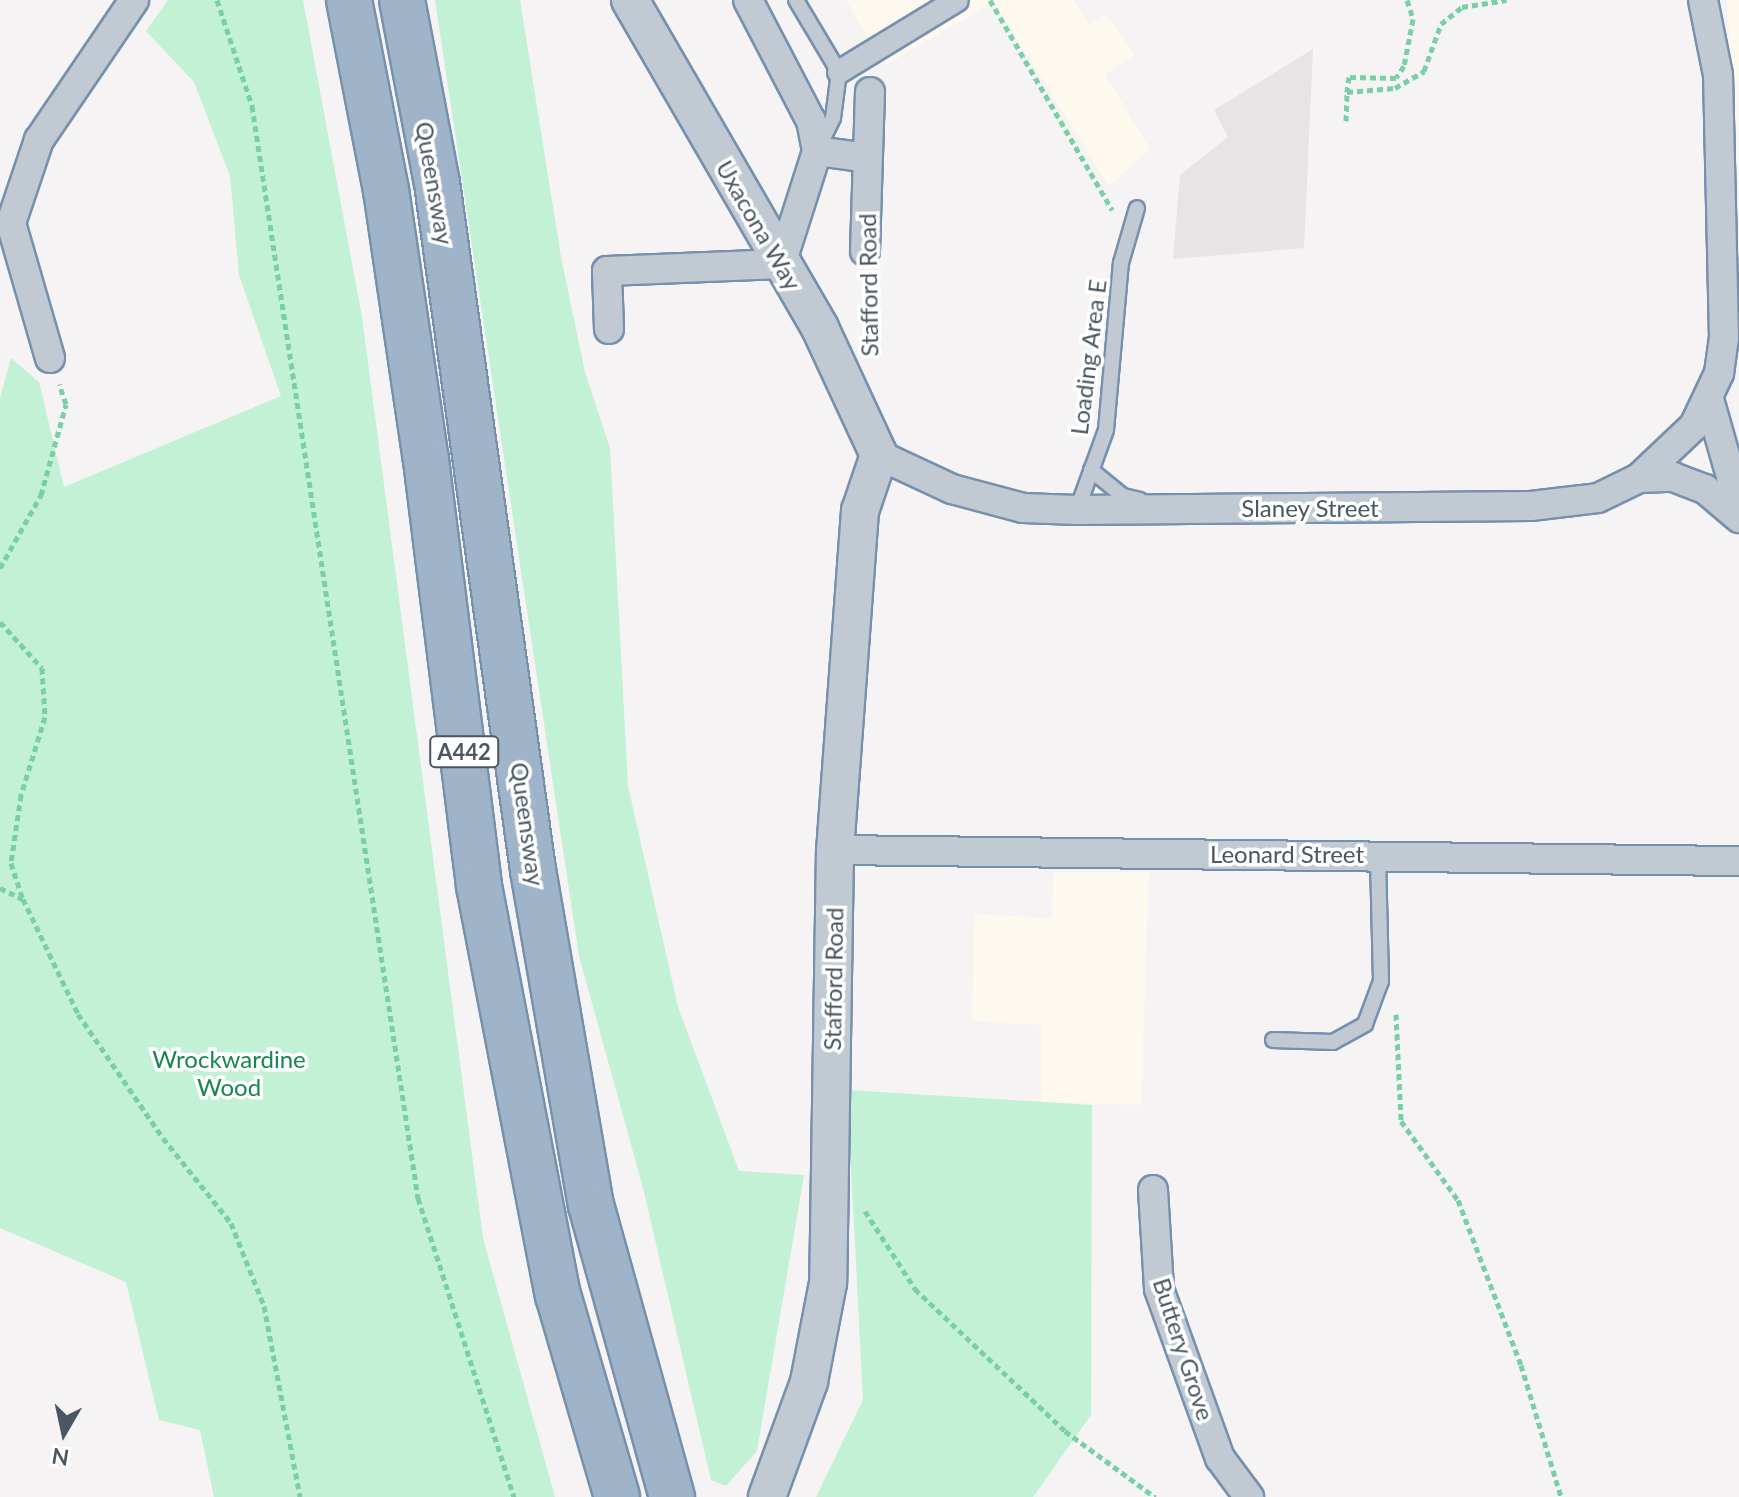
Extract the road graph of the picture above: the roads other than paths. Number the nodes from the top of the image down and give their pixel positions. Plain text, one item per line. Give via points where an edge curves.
1 (134, 0) edge
2 (349, 0) edge
3 (402, 0) edge
4 (630, 0) edge
5 (748, 0) edge
6 (796, 0) edge
7 (957, 0) edge
8 (1703, 0) edge
9 (839, 72) junction
10 (870, 92) dead end
11 (817, 151) junction
12 (868, 158) junction
13 (1137, 208) dead end
14 (1731, 237) edge
15 (865, 251) road end
16 (781, 264) junction
17 (609, 329) dead end
18 (50, 358) road end
19 (1709, 399) junction
20 (879, 455) junction
21 (1091, 470) junction
22 (1639, 478) junction
23 (1739, 505) edge
24 (1175, 508) junction
25 (1077, 510) junction
26 (1739, 518) edge
27 (835, 850) junction
28 (1378, 854) junction
29 (1739, 861) edge
30 (1273, 1040) dead end
31 (1153, 1190) dead end
32 (617, 1497) edge
33 (672, 1497) edge
34 (767, 1497) edge
35 (1249, 1497) edge

1 - 18 street via 39,140 11,223
2 - 32 highway, Queensway / A442 via 386,190 426,460 479,886 558,1295
3 - 33 highway, Queensway / A442 via 439,198 533,870 591,1205
4 - 16 street, Uxacona Way
5 - 11 street via 811,121
6 - 9 lane
7 - 9 street
8 - 14 street via 1718,75
9 - 11 lane via 833,118
10 - 12 street, Stafford Road
11 - 12 street
11 - 16 street
12 - 15 street, Stafford Road
13 - 21 lane, Loading Area E via 1110,352 1106,430
14 - 19 street via 1724,338
16 - 17 street via 607,271
16 - 20 street, Uxacona Way via 820,328
19 - 22 street, Slaney Street via 1694,426
19 - 23 street
20 - 25 street, Slaney Street via 952,489 1023,508
20 - 27 street, Stafford Road via 860,511
21 - 24 lane via 1123,496
21 - 25 lane, Loading Area E
22 - 24 street, Slaney Street via 1598,498 1531,506
22 - 26 street via 1673,477 1705,489
24 - 25 street, Slaney Street
27 - 28 street, Leonard Street
27 - 34 street, Stafford Road via 828,1283 809,1382
28 - 29 street, Leonard Street
28 - 30 lane via 1381,981 1365,1024 1333,1042
31 - 35 street, Buttery Grove via 1159,1289 1220,1458

